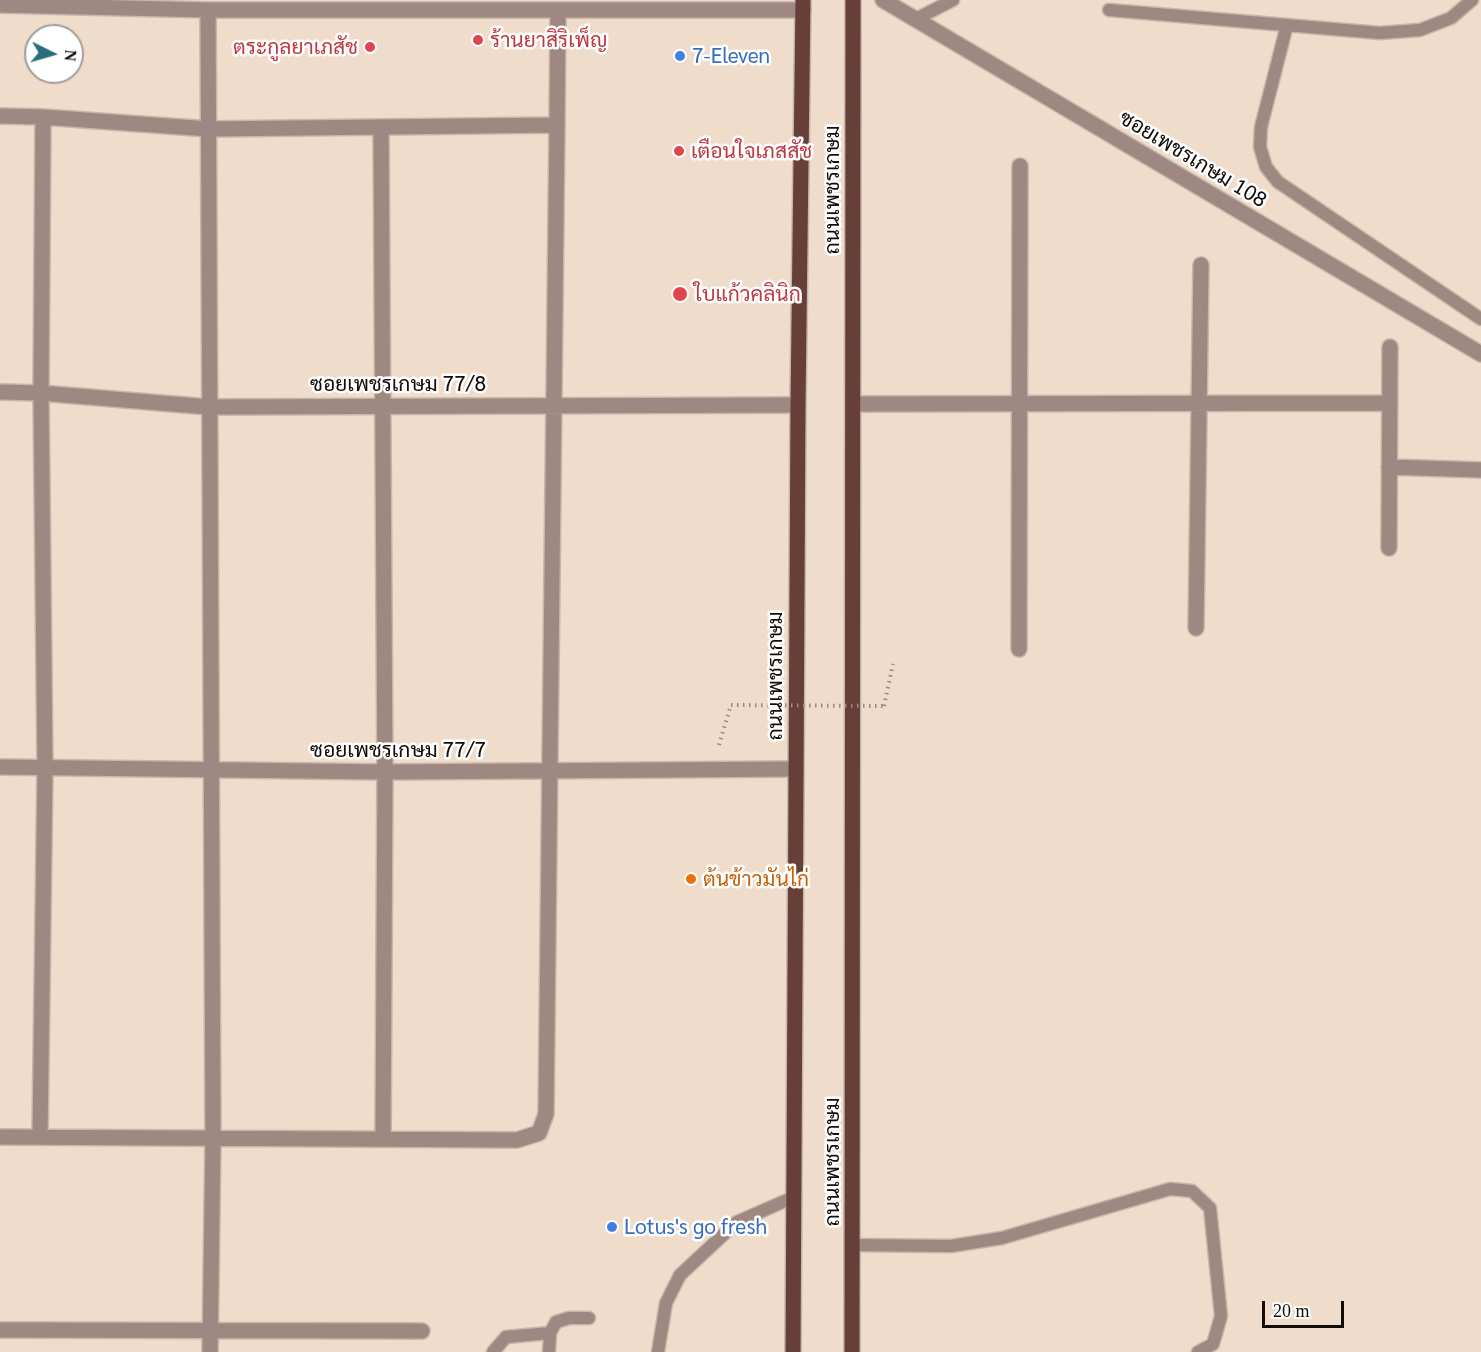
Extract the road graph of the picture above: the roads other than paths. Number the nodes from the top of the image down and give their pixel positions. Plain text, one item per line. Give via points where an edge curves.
1 (853, 0) edge
2 (884, 0) edge
3 (953, 0) edge
4 (1472, 0) edge
5 (43, 3) edge
6 (388, 4) edge
7 (0, 5) edge
8 (803, 5) edge
9 (208, 10) junction
10 (558, 10) junction
11 (1109, 10) dead end
12 (916, 19) junction
13 (1287, 25) junction
14 (0, 116) edge
15 (43, 117) junction
16 (557, 125) junction
17 (381, 127) junction
18 (208, 129) junction
19 (1020, 166) dead end
20 (1201, 265) dead end
21 (1481, 319) edge
22 (1390, 347) dead end
23 (1481, 354) edge
24 (0, 392) edge
25 (41, 393) junction
26 (1199, 402) junction
27 (1020, 403) junction
28 (1390, 403) junction
29 (552, 404) junction
30 (853, 404) junction
31 (383, 405) junction
32 (798, 405) junction
33 (209, 406) junction
34 (1389, 467) junction
35 (1481, 470) edge
36 (1389, 548) dead end
37 (1196, 628) dead end
38 (1019, 649) dead end
39 (0, 767) edge
40 (45, 768) junction
41 (796, 769) junction
42 (212, 771) junction
43 (550, 771) junction
44 (386, 772) junction
45 (40, 1136) junction
46 (0, 1137) edge
47 (213, 1137) junction
48 (383, 1139) junction
49 (794, 1197) junction
50 (853, 1245) junction
51 (590, 1318) dead end
52 (0, 1330) edge
53 (422, 1331) dead end
54 (211, 1332) junction
55 (549, 1333) junction
56 (210, 1352) edge
57 (493, 1352) edge
58 (549, 1352) edge
59 (658, 1352) edge
60 (793, 1352) edge
61 (852, 1352) edge
62 (1198, 1352) edge

1 - 30 main road, ถนนเพชรเกษม
2 - 12 street, ซอยเพชรเกษม 108
3 - 12 lane
4 - 13 lane via 1451,18 1420,30 1380,33
5 - 7 street
5 - 9 street
6 - 9 street
6 - 10 street
8 - 10 street
8 - 32 main road, ถนนเพชรเกษม
9 - 18 street
10 - 16 street
11 - 13 lane
12 - 23 street, ซอยเพชรเกษม 108
13 - 21 lane via 1261,127 1260,147 1266,167 1278,182
14 - 15 street
15 - 18 street
15 - 25 street
16 - 17 street
16 - 29 street
17 - 18 street
17 - 31 street
18 - 33 street
19 - 27 street
20 - 26 street
22 - 28 street
24 - 25 street, ซอยเพชรเกษม 77/8
25 - 33 street, ซอยเพชรเกษม 77/8
25 - 40 street
26 - 27 street
26 - 28 street
26 - 37 street
27 - 30 street
27 - 38 street
28 - 34 street
29 - 31 street, ซอยเพชรเกษม 77/8
29 - 32 street, ซอยเพชรเกษม 77/8
29 - 43 street
30 - 50 main road, ถนนเพชรเกษม
31 - 33 street, ซอยเพชรเกษม 77/8
31 - 44 street
32 - 41 main road, ถนนเพชรเกษม
33 - 42 street
34 - 35 street
34 - 36 street
39 - 40 street, ซอยเพชรเกษม 77/7
40 - 42 street, ซอยเพชรเกษม 77/7
40 - 45 street
41 - 43 street, ซอยเพชรเกษม 77/7
41 - 49 main road, ถนนเพชรเกษม
42 - 44 street, ซอยเพชรเกษม 77/7
42 - 47 street
43 - 44 street, ซอยเพชรเกษม 77/7
43 - 48 street via 546,1114 539,1133 517,1140
44 - 48 street
45 - 46 street
45 - 47 street
47 - 48 street
47 - 54 street
49 - 59 lane via 737,1222 680,1275 657,1317
49 - 60 main road, ถนนเพชรเกษม
50 - 61 main road, ถนนเพชรเกษม
50 - 62 lane via 951,1246 1002,1238 1170,1189 1192,1191 1209,1208 1221,1316 1213,1344
51 - 55 lane via 556,1322
52 - 54 street
53 - 54 street
54 - 56 street
55 - 57 lane via 506,1337
55 - 58 lane

